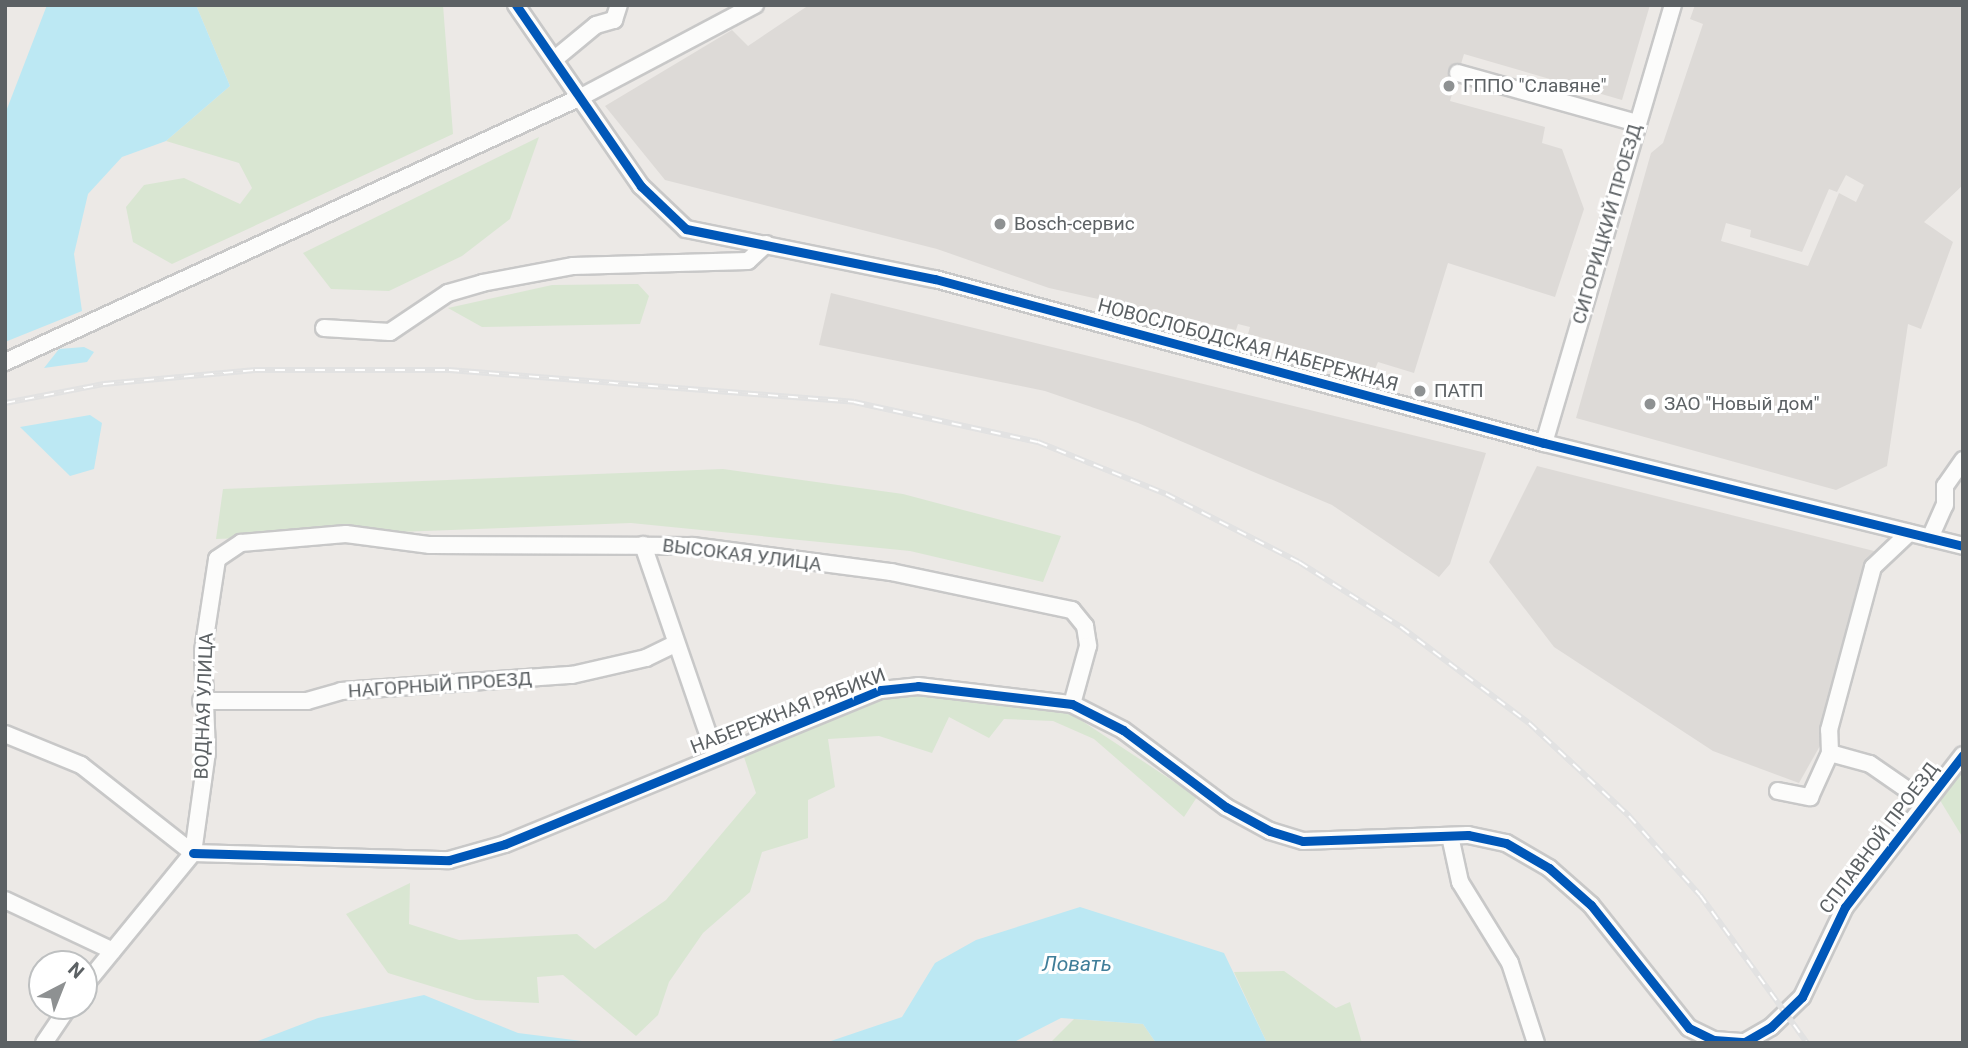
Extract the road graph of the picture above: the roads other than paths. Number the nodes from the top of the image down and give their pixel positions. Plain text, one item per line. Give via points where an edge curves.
1 (516, 5) edge
2 (619, 5) edge
3 (755, 5) edge
4 (1673, 5) edge
5 (556, 58) junction
6 (1458, 73) dead end
7 (581, 97) junction
8 (1637, 123) junction
9 (766, 244) junction
10 (324, 328) dead end
11 (5, 362) edge
12 (1544, 443) junction
13 (1963, 460) edge
14 (1909, 533) junction
15 (1930, 538) junction
16 (643, 545) junction
17 (1963, 546) edge
18 (226, 548) joint
19 (674, 644) junction
20 (201, 701) junction
21 (1072, 704) junction
22 (5, 734) edge
23 (1830, 753) junction
24 (1963, 755) edge
25 (716, 757) junction
26 (1779, 791) dead end
27 (1925, 802) junction
28 (1450, 836) junction
29 (193, 853) junction
30 (5, 900) edge
31 (113, 951) junction
32 (98, 969) edge
33 (1786, 1016) joint
34 (60, 1020) edge
35 (1714, 1042) edge
36 (44, 1043) edge
37 (1536, 1043) edge

1 - 5 street, НОВОСЛОБОДСКАЯ НАБЕРЕЖНАЯ
2 - 5 street via 614,20 596,25
3 - 7 street
4 - 8 street, СИГОРИЦКИЙ ПРОЕЗД
5 - 7 street, НОВОСЛОБОДСКАЯ НАБЕРЕЖНАЯ
6 - 8 street
7 - 9 street, НОВОСЛОБОДСКАЯ НАБЕРЕЖНАЯ via 664,212 686,229
7 - 11 street
8 - 12 street, СИГОРИЦКИЙ ПРОЕЗД
9 - 10 street via 748,261 573,266 482,283 448,293 390,332
9 - 12 street, НОВОСЛОБОДСКАЯ НАБЕРЕЖНАЯ via 934,279
12 - 14 street, НОВОСЛОБОДСКАЯ НАБЕРЕЖНАЯ
13 - 15 street via 1945,486 1945,505
14 - 15 street, НОВОСЛОБОДСКАЯ НАБЕРЕЖНАЯ
14 - 23 street via 1873,567 1829,730
15 - 17 street, НОВОСЛОБОДСКАЯ НАБЕРЕЖНАЯ
16 - 18 street, ВЫСОКАЯ УЛИЦА via 430,545 346,534
16 - 19 street
16 - 21 street, ВЫСОКАЯ УЛИЦА via 891,572 1072,610 1085,626 1088,646
18 - 20 street, ВОДНАЯ УЛИЦА via 217,559
19 - 20 street, НАГОРНЫЙ ПРОЕЗД via 646,658 572,675 341,691 307,701
19 - 25 street
20 - 29 street, ВОДНАЯ УЛИЦА via 207,752
21 - 25 street, НАБЕРЕЖНАЯ РЯБИКИ via 899,687
21 - 28 street, НАБЕРЕЖНАЯ РЯБИКИ via 1123,730 1226,807 1270,831 1303,841
22 - 29 street via 81,765
23 - 26 street via 1810,797
23 - 27 street via 1870,764
24 - 27 street, СПЛАВНОЙ ПРОЕЗД
25 - 29 street, НАБЕРЕЖНАЯ РЯБИКИ via 505,844 449,860
27 - 33 street, СПЛАВНОЙ ПРОЕЗД via 1845,906 1802,997
28 - 35 street, НАБЕРЕЖНАЯ РЯБИКИ via 1506,843 1549,867 1591,905 1689,1028
28 - 37 street via 1460,882 1510,963
29 - 31 street
30 - 31 street
31 - 32 street
33 - 35 street, НАБЕРЕЖНАЯ РЯБИКИ via 1745,1042
34 - 36 street

